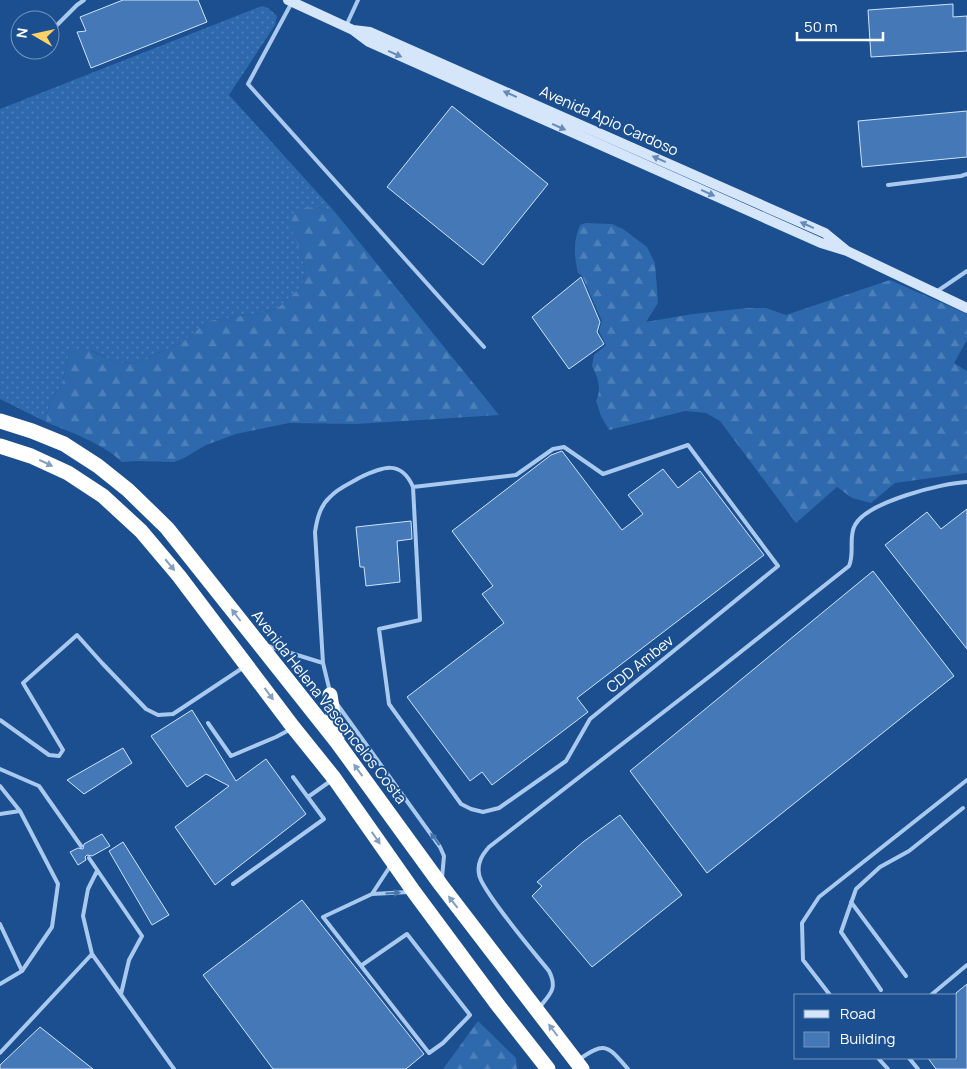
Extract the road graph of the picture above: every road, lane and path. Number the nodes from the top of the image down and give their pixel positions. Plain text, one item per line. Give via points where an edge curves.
1 (84, 0) edge
2 (358, 0) edge
3 (290, 1) edge
4 (60, 22) edge
5 (349, 28) junction
6 (967, 174) edge
7 (888, 184) dead end
8 (967, 271) edge
9 (934, 293) junction
10 (967, 308) edge
11 (484, 347) dead end
12 (0, 421) edge
13 (0, 446) edge
14 (967, 482) edge
15 (413, 488) junction
16 (257, 642) junction
17 (323, 663) junction
18 (247, 665) junction
19 (330, 695) junction
20 (0, 720) edge
21 (208, 723) dead end
22 (293, 727) junction
23 (337, 742) junction
24 (0, 770) edge
25 (293, 776) dead end
26 (334, 778) junction
27 (967, 780) edge
28 (0, 786) edge
29 (308, 798) junction
30 (962, 808) dead end
31 (20, 811) junction
32 (0, 814) edge
33 (81, 846) dead end
34 (89, 858) dead end
35 (392, 862) junction
36 (98, 871) junction
37 (233, 884) dead end
38 (441, 885) junction
39 (414, 892) junction
40 (372, 894) junction
41 (851, 902) junction
42 (0, 924) edge
43 (92, 954) junction
44 (362, 965) junction
45 (967, 966) edge
46 (22, 971) junction
47 (906, 976) dead end
48 (0, 984) edge
49 (881, 990) dead end
50 (121, 994) junction
51 (829, 994) edge
52 (932, 994) edge
53 (537, 1010) junction
54 (0, 1053) edge
55 (879, 1059) edge
56 (910, 1059) edge
57 (579, 1065) edge
58 (174, 1069) edge
59 (548, 1069) edge
60 (628, 1069) edge
61 (888, 1069) edge
62 (918, 1069) edge

1 - 4 lane
2 - 5 lane
3 - 5 street, Avenida Apio Cardoso
3 - 11 lane via 248,84
5 - 9 street, Avenida Apio Cardoso via 370,32 825,233 848,252
6 - 7 lane
8 - 9 lane
9 - 10 street, Avenida Apio Cardoso
16 -> 12 highway, Avenida Helena Vasconcelos Costa via 167,528 128,490 64,444
13 -> 18 highway via 68,473 103,496 142,531
14 - 53 lane via 891,500 856,522 849,566 489,846 478,864 479,877 553,980 553,991
15 - 15 lane, CDD Ambev via 516,476 553,449 564,447 603,474 688,445 778,566 590,719 566,761 499,808 483,812 461,804 389,704 379,629 420,620
15 - 17 lane via 408,476 388,467 342,487 324,505 315,532
16 - 17 lane
16 - 23 highway, Avenida Helena Vasconcelos Costa
17 - 19 lane
18 - 20 lane via 173,714 158,715 146,709 77,635 23,683 63,750 59,756 49,755
18 -> 22 highway
19 - 23 highway
38 -> 19 lane via 444,856 440,847
21 - 22 lane via 231,756
22 - 26 highway
38 -> 23 highway, Avenida Helena Vasconcelos Costa
24 - 33 lane via 39,786
25 - 29 lane
26 - 29 lane
26 -> 35 highway
27 - 51 lane via 819,897 810,910 802,923 803,960
28 - 31 lane
29 - 37 lane via 324,819
30 - 41 lane via 909,851 880,867 856,889
31 - 32 lane
31 - 46 lane via 58,884 52,927
34 - 36 lane
35 - 39 highway
35 - 40 lane
36 - 43 lane via 88,889 83,916
36 - 50 lane via 142,936 129,960
53 -> 38 highway, Avenida Helena Vasconcelos Costa
40 -> 39 lane
39 - 59 highway
40 - 44 lane via 323,917
41 - 47 lane
41 - 49 lane via 841,932
42 - 46 lane
43 - 50 lane
43 - 54 lane
44 - 44 lane via 429,1053 470,1015 408,934
45 - 52 lane
46 - 48 lane
50 - 58 lane
57 -> 53 highway, Avenida Helena Vasconcelos Costa
55 - 61 lane
56 - 62 lane
57 - 60 lane via 595,1049 605,1048

